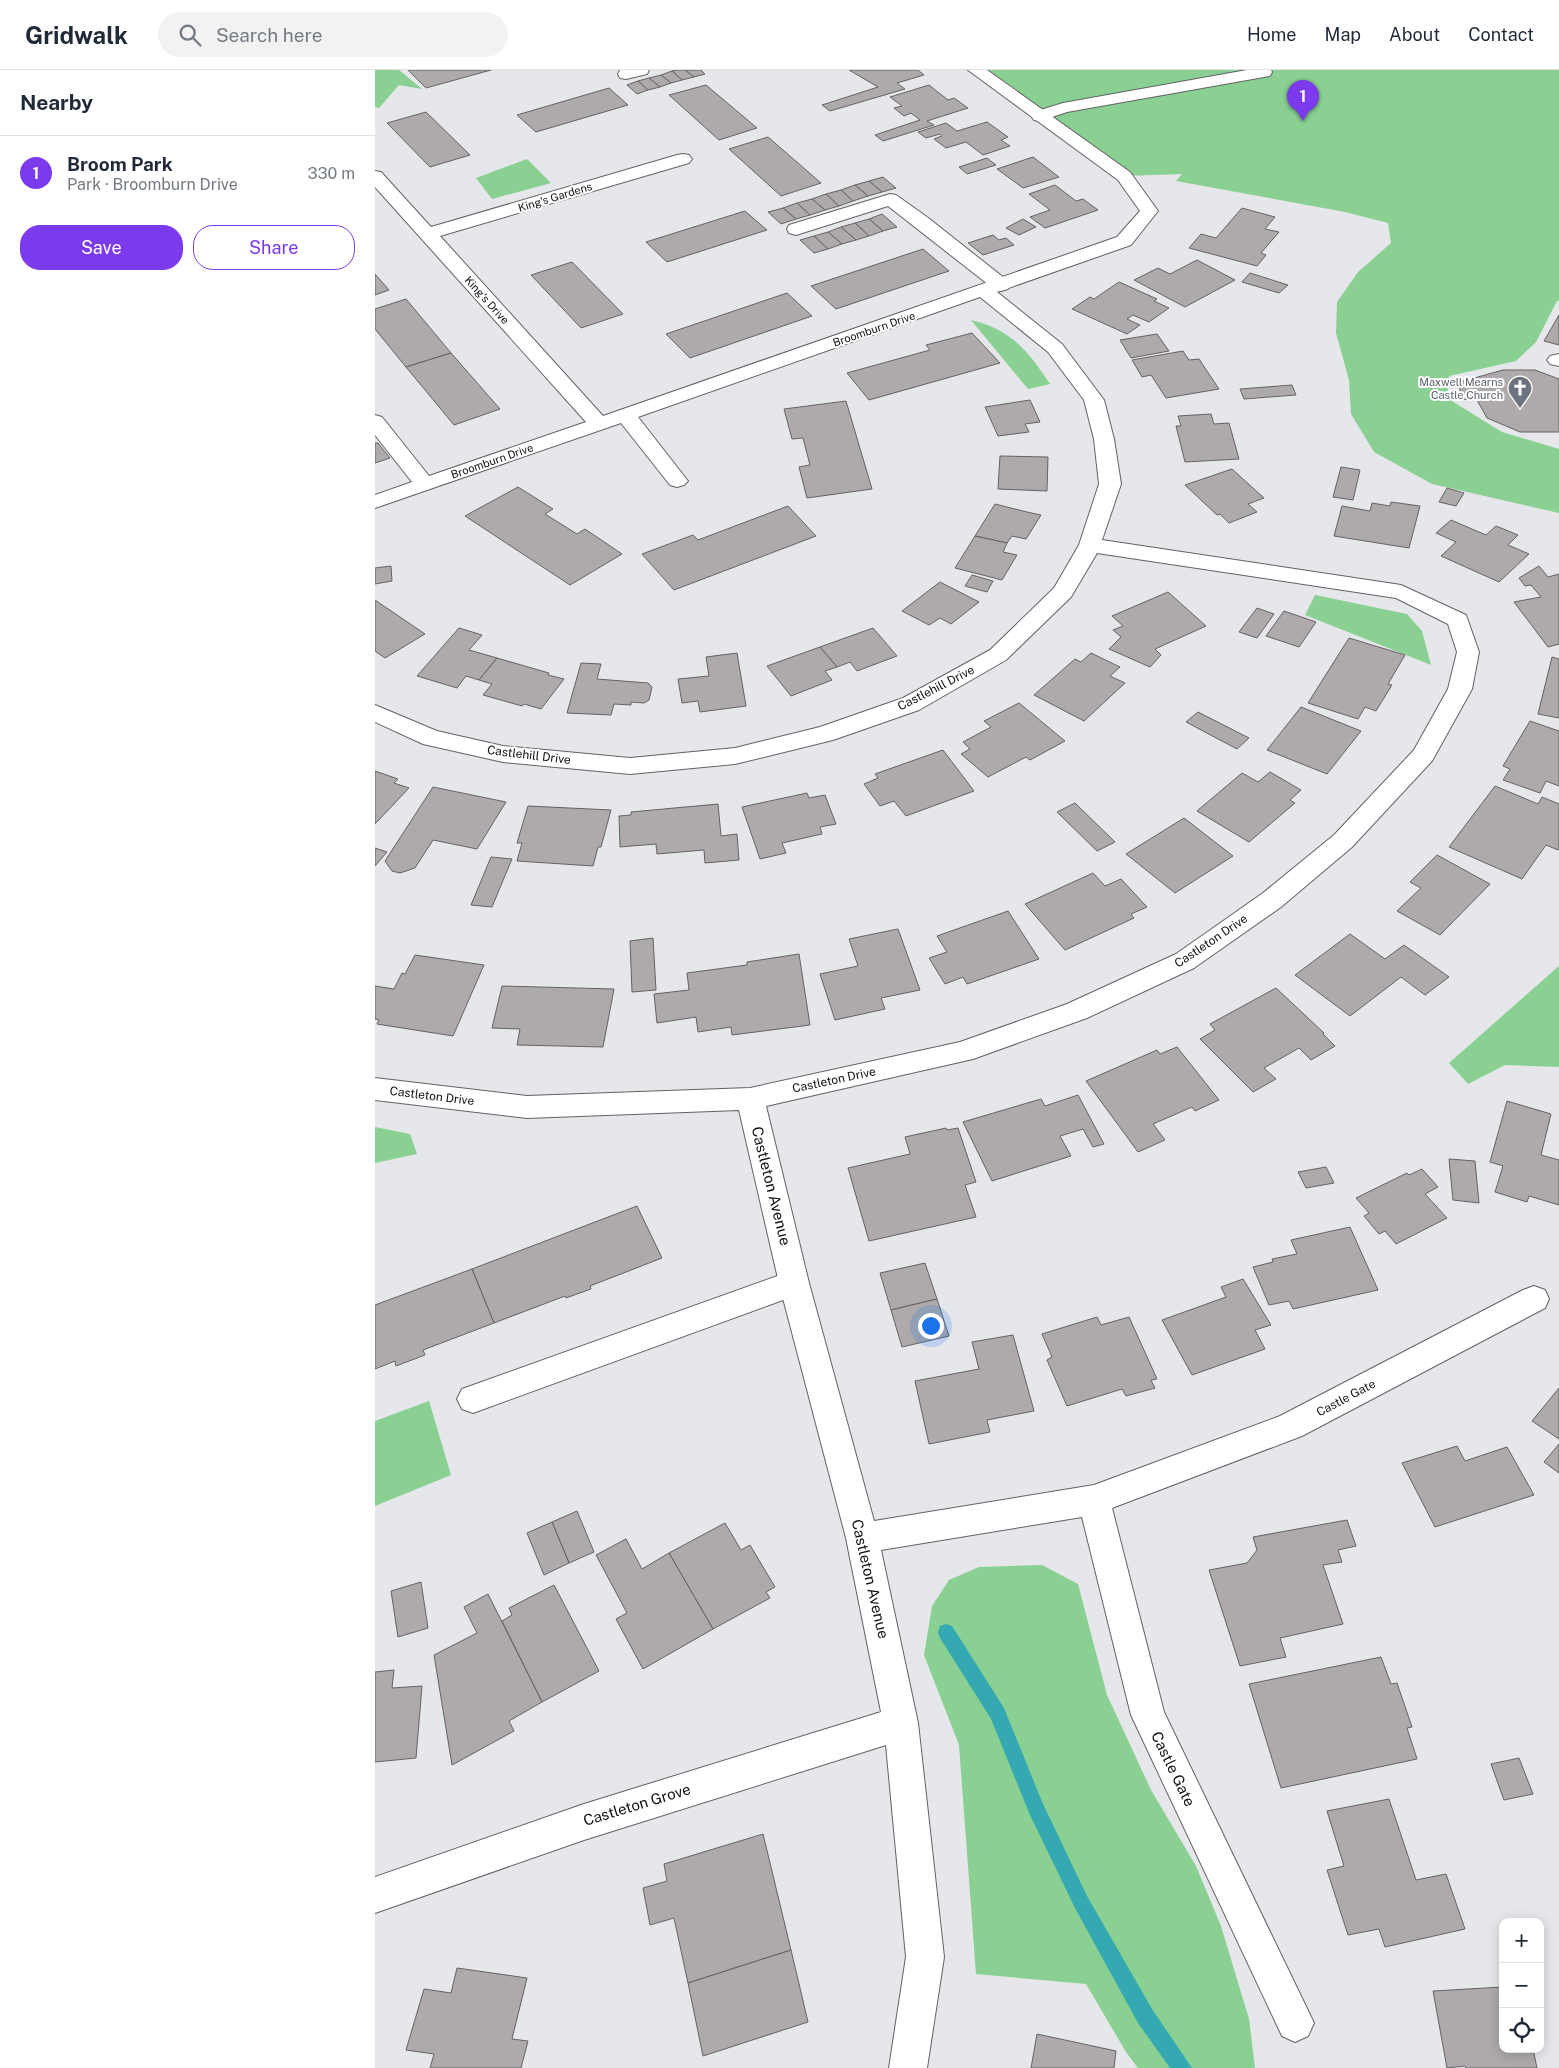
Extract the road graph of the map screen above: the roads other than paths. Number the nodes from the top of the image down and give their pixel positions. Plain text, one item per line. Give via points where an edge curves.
1 (976, 70) edge
2 (1264, 72) dead end
3 (1039, 116) junction
4 (683, 159) dead end
5 (375, 176) edge
6 (797, 229) dead end
7 (428, 234) junction
8 (992, 288) junction
9 (626, 416) junction
10 (375, 421) edge
11 (599, 424) junction
12 (677, 481) dead end
13 (425, 485) junction
14 (375, 502) edge
15 (1090, 546) junction
16 (375, 713) edge
17 (375, 1089) edge
18 (750, 1099) junction
19 (794, 1283) junction
20 (1534, 1299) dead end
21 (473, 1399) dead end
22 (1094, 1500) junction
23 (862, 1538) junction
24 (901, 1723) junction
25 (375, 1895) edge
26 (1295, 2023) dead end
27 (909, 2068) edge

1 - 3 street, Broomburn Drive
2 - 3 street via 1063,108
3 - 8 street, Broomburn Drive via 1123,176 1149,211 1124,241
4 - 7 street, King's Gardens
5 - 7 street, King's Drive
6 - 8 street, Castlehill Drive via 890,199 921,221
7 - 11 street, King's Drive
8 - 9 street, Broomburn Drive
8 - 15 street, Castlehill Drive via 1055,348 1094,400 1104,439 1110,484
9 - 11 street, Broomburn Drive
9 - 12 street
10 - 13 street
11 - 13 street, Broomburn Drive
13 - 14 street, Broomburn Drive
15 - 16 street, Castlehill Drive via 1063,592 999,655 911,704 825,734 735,756 630,766 503,754 431,738
15 - 18 street, Castleton Drive via 1401,592 1457,620 1468,652 1460,689 1423,755 1343,841 1272,900 1185,962 1077,1011 963,1052
17 - 18 street, Castleton Drive via 527,1107
18 - 19 street, Castleton Avenue
19 - 21 street
19 - 23 street, Castleton Avenue
20 - 22 street, Castle Gate via 1291,1426
22 - 23 street, Castle Gate
22 - 26 street, Castle Gate via 1148,1716
23 - 24 street, Castleton Avenue
24 - 25 street, Castleton Grove via 584,1822
24 - 27 street, Castleton Avenue via 925,1957

